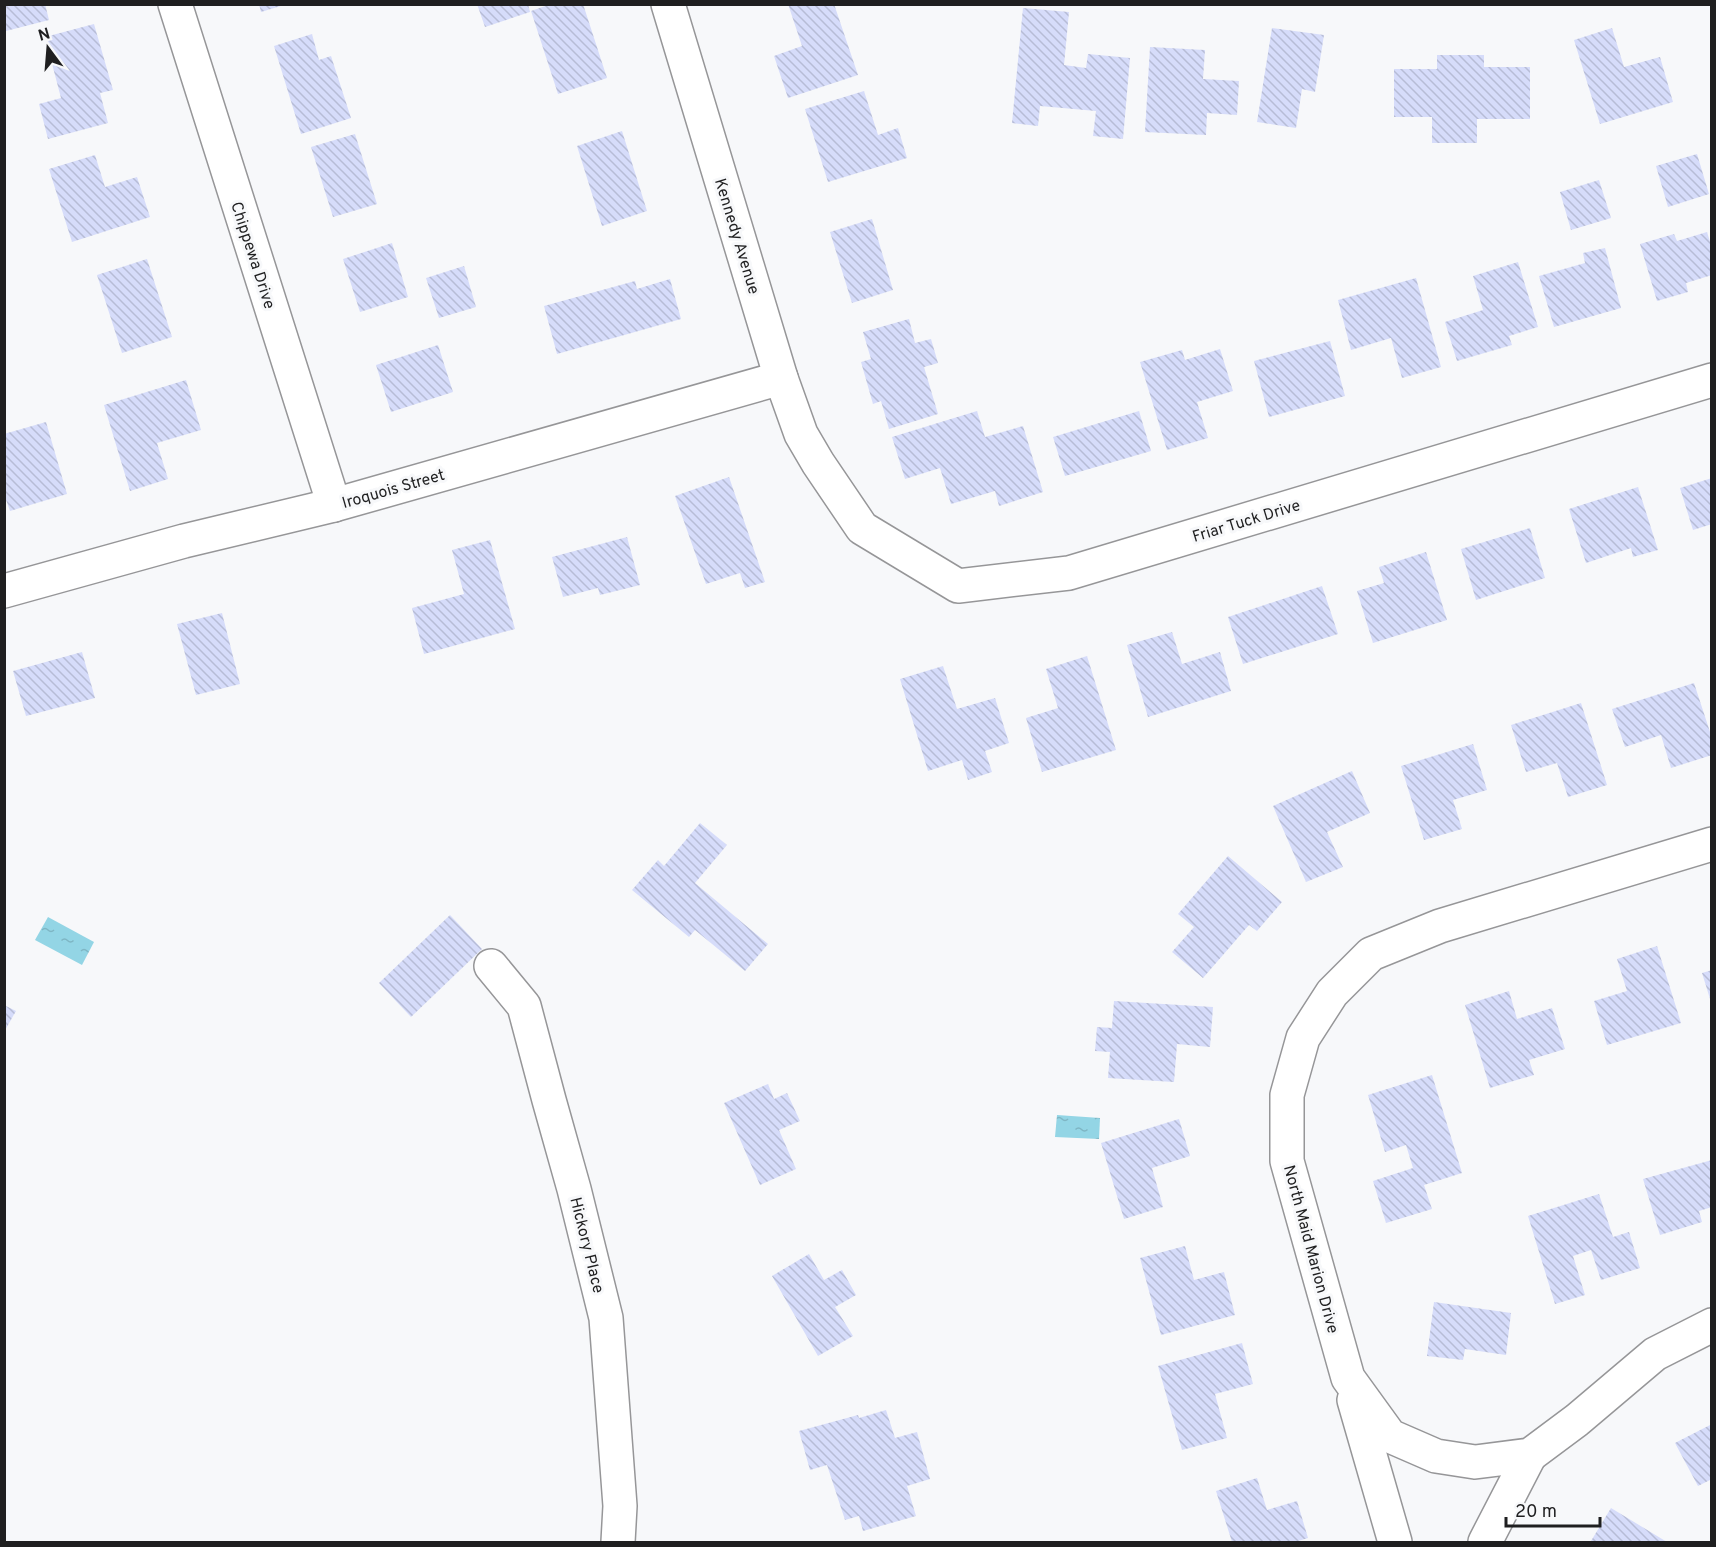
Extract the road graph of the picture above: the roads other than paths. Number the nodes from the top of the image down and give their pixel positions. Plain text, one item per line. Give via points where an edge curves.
1 (175, 4) edge
2 (668, 4) edge
3 (781, 378) junction
4 (1712, 380) edge
5 (818, 463) joint
6 (334, 505) junction
7 (4, 591) edge
8 (1712, 844) edge
9 (491, 966) dead end
10 (1712, 1325) edge
11 (1348, 1378) junction
12 (1530, 1455) junction
13 (618, 1542) edge
14 (1395, 1542) edge
15 (1485, 1542) edge

1 - 6 street, Chippewa Drive
2 - 3 street, Kennedy Avenue
3 - 5 street, Kennedy Avenue via 801,434
3 - 6 street, Iroquois Street
4 - 5 street, Friar Tuck Drive via 1069,573 958,586 862,528
6 - 7 street, Iroquois Street
8 - 11 street, North Maid Marion Drive via 1440,926 1371,954 1332,993 1303,1038 1287,1095 1287,1161
9 - 13 street, Hickory Place via 524,1006 606,1318 620,1506
10 - 12 street, North Maid Marion Drive via 1655,1354
11 - 12 street, North Maid Marion Drive via 1390,1436 1436,1456 1475,1462
11 - 14 street
12 - 15 street

